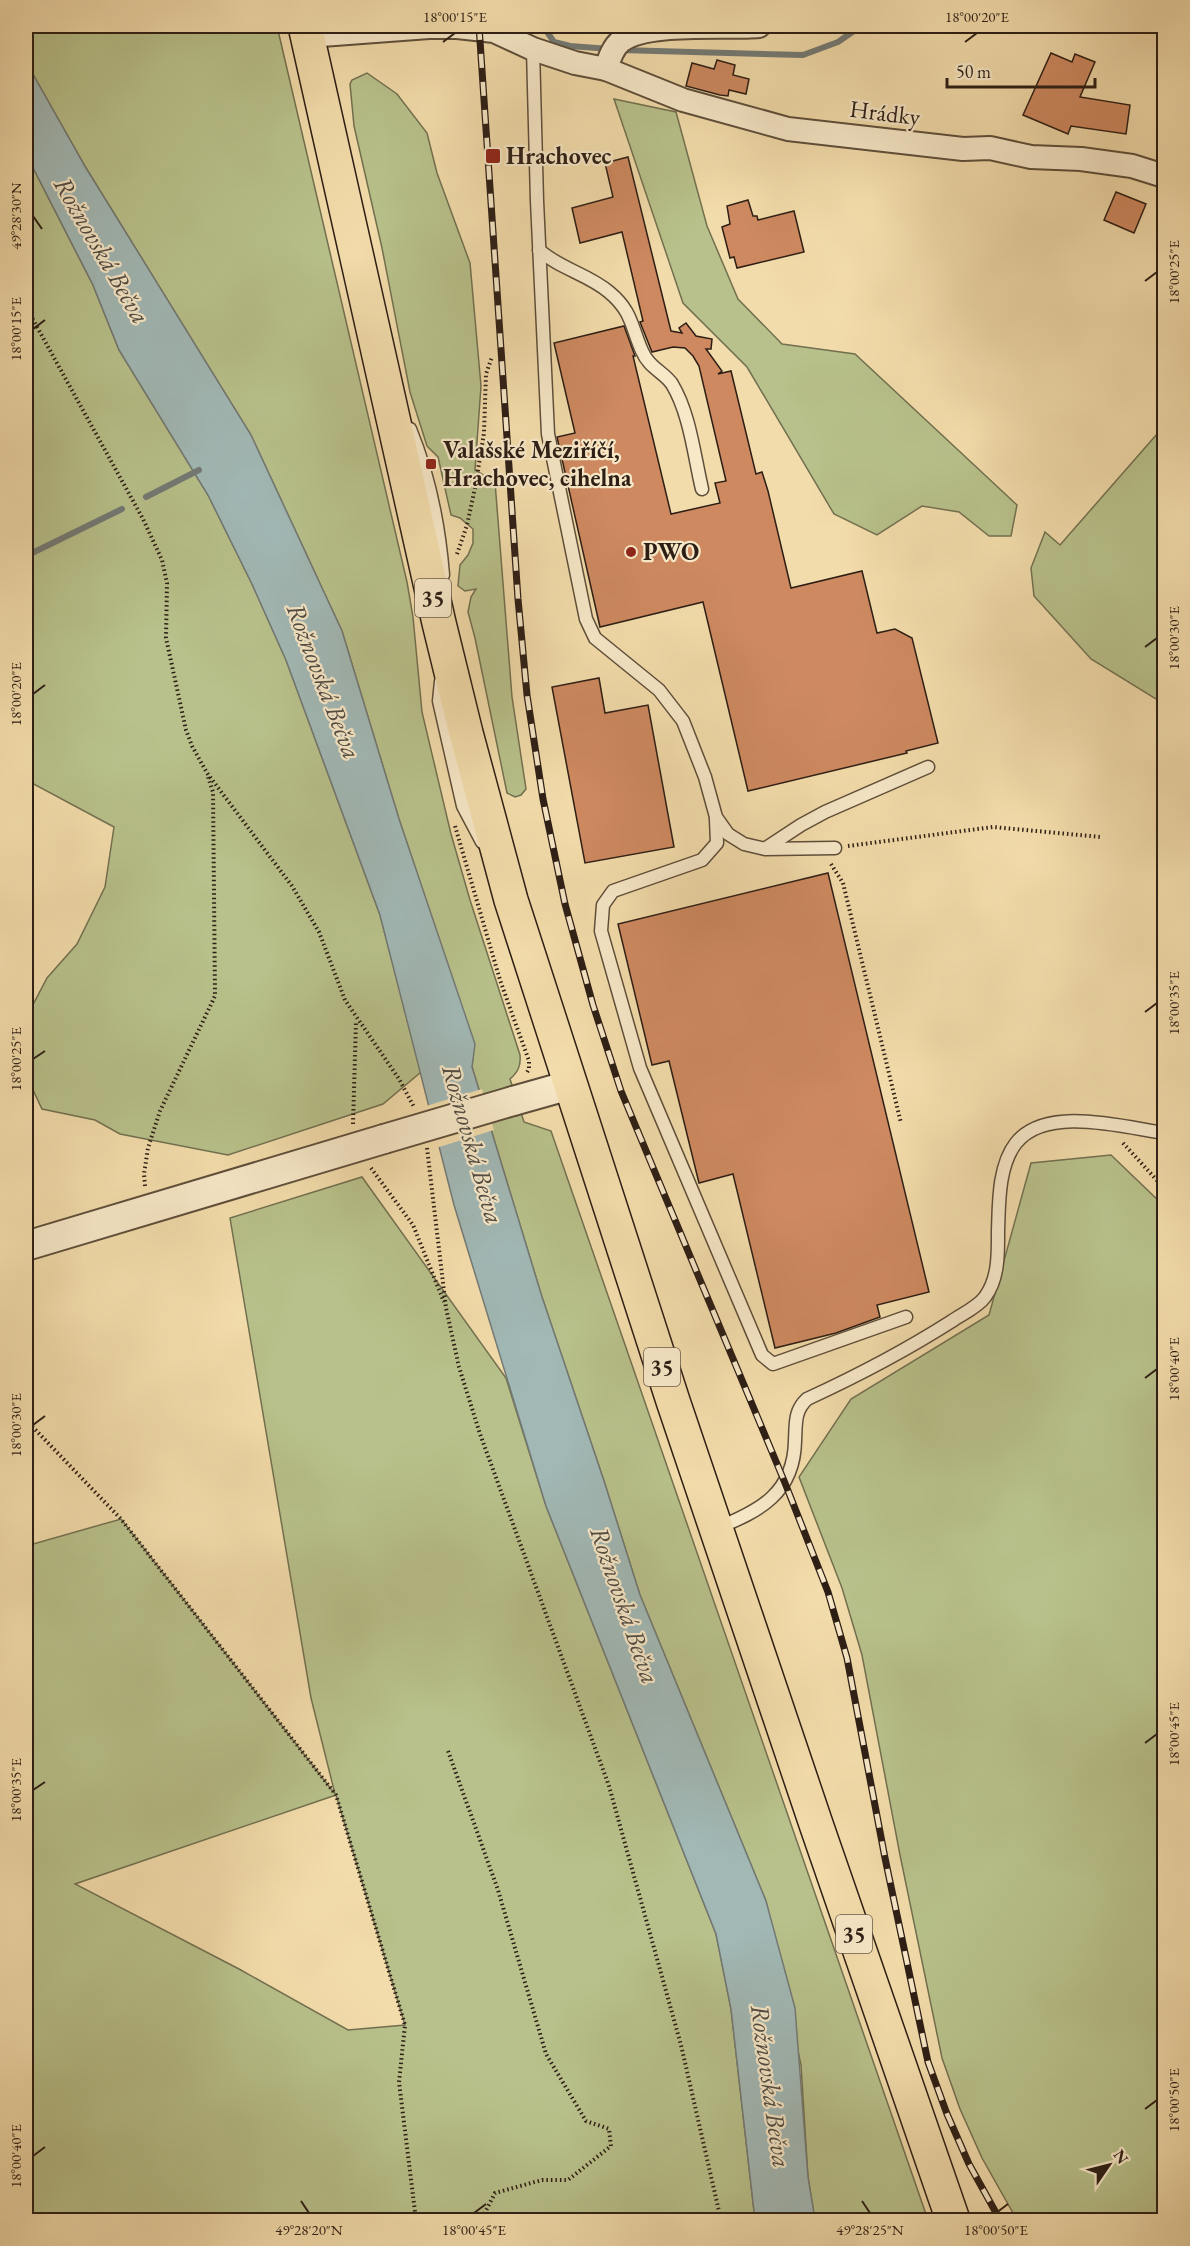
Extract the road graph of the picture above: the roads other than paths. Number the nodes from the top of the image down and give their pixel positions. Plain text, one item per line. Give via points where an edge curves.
1 (759, 26) edge
2 (307, 31) edge
3 (533, 49) junction
4 (612, 55) junction
5 (1164, 176) edge
6 (540, 250) junction
7 (702, 489) dead end
8 (928, 767) dead end
9 (716, 818) junction
10 (836, 848) road end
11 (765, 849) junction
12 (570, 1085) junction
13 (1164, 1132) edge
14 (26, 1246) edge
15 (906, 1317) dead end
16 (716, 1528) junction
17 (953, 2220) edge

1 - 4 street, Hrádky via 669,28 631,35
2 - 3 street, Hrádky via 457,27 494,31
2 - 12 main road, 35 via 466,733 511,900
3 - 4 street, Hrádky via 576,63
3 - 6 lane
4 - 5 street, Hrádky via 683,100 788,129 963,149 990,148 1031,157 1081,159 1132,166
6 - 7 lane via 551,260 601,286 626,309 642,351 653,369 671,382 683,408
6 - 9 lane via 548,434 586,619 596,638 659,690 683,721
8 - 11 lane via 825,812
9 - 11 lane via 728,834 744,844
9 - 15 lane via 717,843 702,860 613,891 603,905 602,931 640,1068 762,1355 773,1364
10 - 11 lane
12 - 14 street, bridge via 517,1090
12 - 16 main road, 35
13 - 16 lane via 1060,1121 1028,1132 1016,1143 1004,1174 997,1267 985,1299 872,1369 807,1399 799,1406 795,1419 792,1466 785,1483 755,1510
16 - 17 main road, 35

